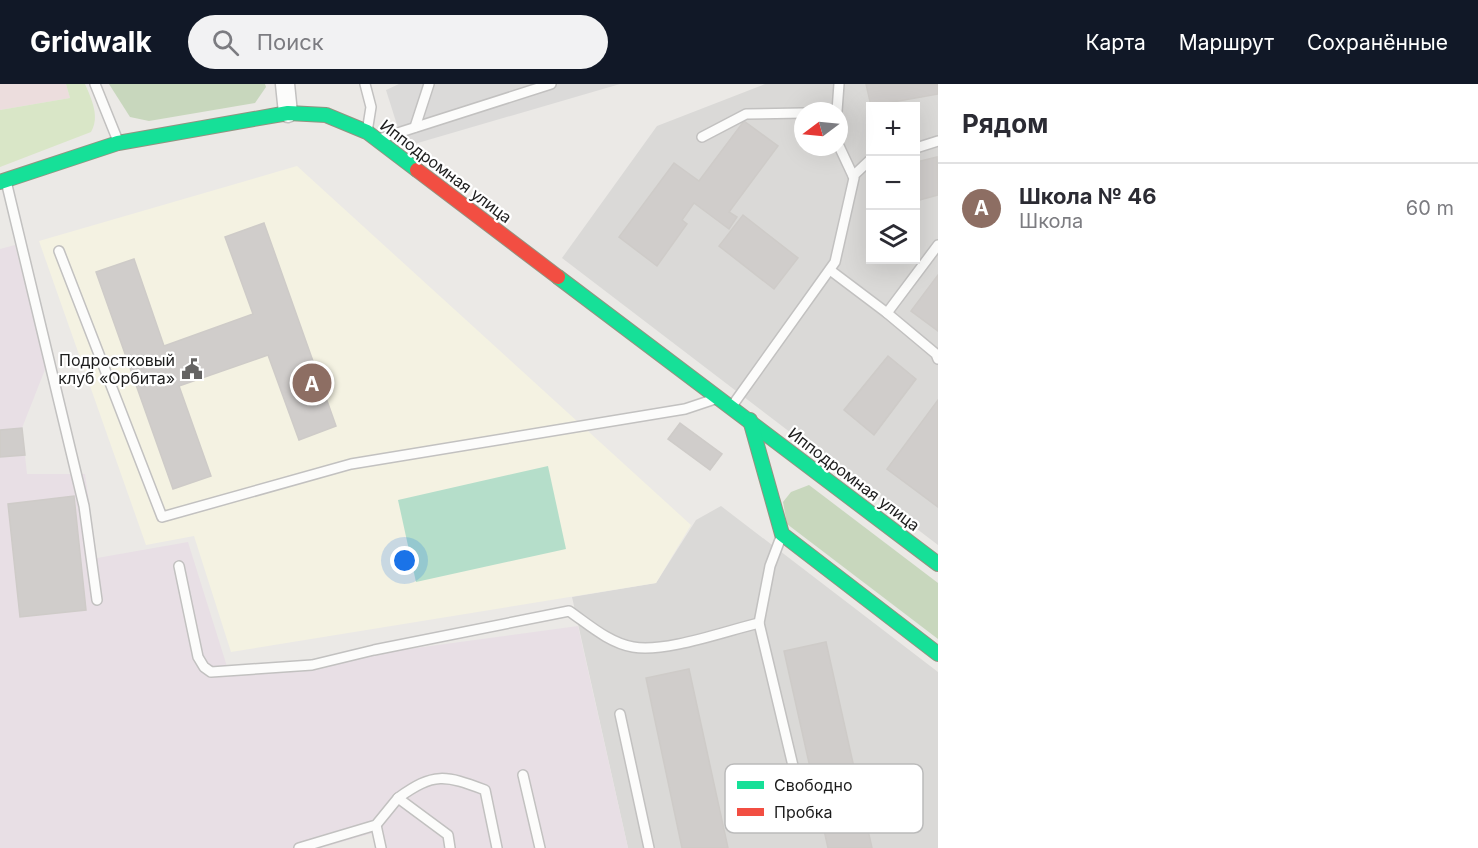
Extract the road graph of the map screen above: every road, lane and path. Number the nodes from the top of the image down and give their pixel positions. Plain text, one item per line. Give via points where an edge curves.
1 (95, 84) edge
2 (285, 84) edge
3 (365, 84) edge
4 (429, 84) edge
5 (551, 84) edge
6 (839, 84) edge
7 (838, 102) edge
8 (288, 113) junction
9 (794, 113) edge
10 (415, 127) junction
11 (372, 136) junction
12 (702, 137) dead end
13 (938, 141) edge
14 (118, 143) junction
15 (920, 146) edge
16 (844, 156) edge
17 (866, 164) edge
18 (853, 176) junction
19 (3, 181) edge
20 (938, 245) edge
21 (59, 252) dead end
22 (830, 270) junction
23 (887, 313) junction
24 (938, 358) edge
25 (726, 401) junction
26 (750, 420) junction
27 (782, 534) junction
28 (938, 564) edge
29 (179, 566) dead end
30 (97, 600) dead end
31 (759, 623) junction
32 (938, 654) edge
33 (620, 714) dead end
34 (793, 764) edge
35 (523, 775) dead end
36 (398, 798) junction
37 (376, 825) junction
38 (299, 848) edge
39 (381, 848) edge
40 (450, 848) edge
41 (497, 848) edge
42 (540, 848) edge
43 (649, 848) edge

1 - 14 lane
2 - 8 street
3 - 11 lane
4 - 10 lane
5 - 10 lane
6 - 7 lane
8 - 11 street, Ипподромная улица via 326,115
8 - 14 street, Ипподромная улица
9 - 12 lane via 746,114
10 - 11 lane
11 - 25 street, Ипподромная улица
13 - 15 lane
14 - 19 street, Ипподромная улица
16 - 18 lane
17 - 18 lane
18 - 22 lane
19 - 30 lane via 82,496
20 - 23 lane
21 - 25 lane via 162,517 351,464
22 - 23 lane
22 - 25 lane
23 - 24 lane
25 - 26 street, Ипподромная улица
26 - 27 street
26 - 28 street, Ипподромная улица
27 - 31 lane via 770,566
27 - 32 street
29 - 31 lane via 198,657 211,672 312,665 569,611 609,639 632,647 657,648
31 - 34 lane
33 - 43 lane
35 - 42 lane
36 - 37 lane
36 - 40 lane via 448,835
36 - 41 lane via 419,783 450,777 485,790
37 - 38 lane
37 - 39 lane

